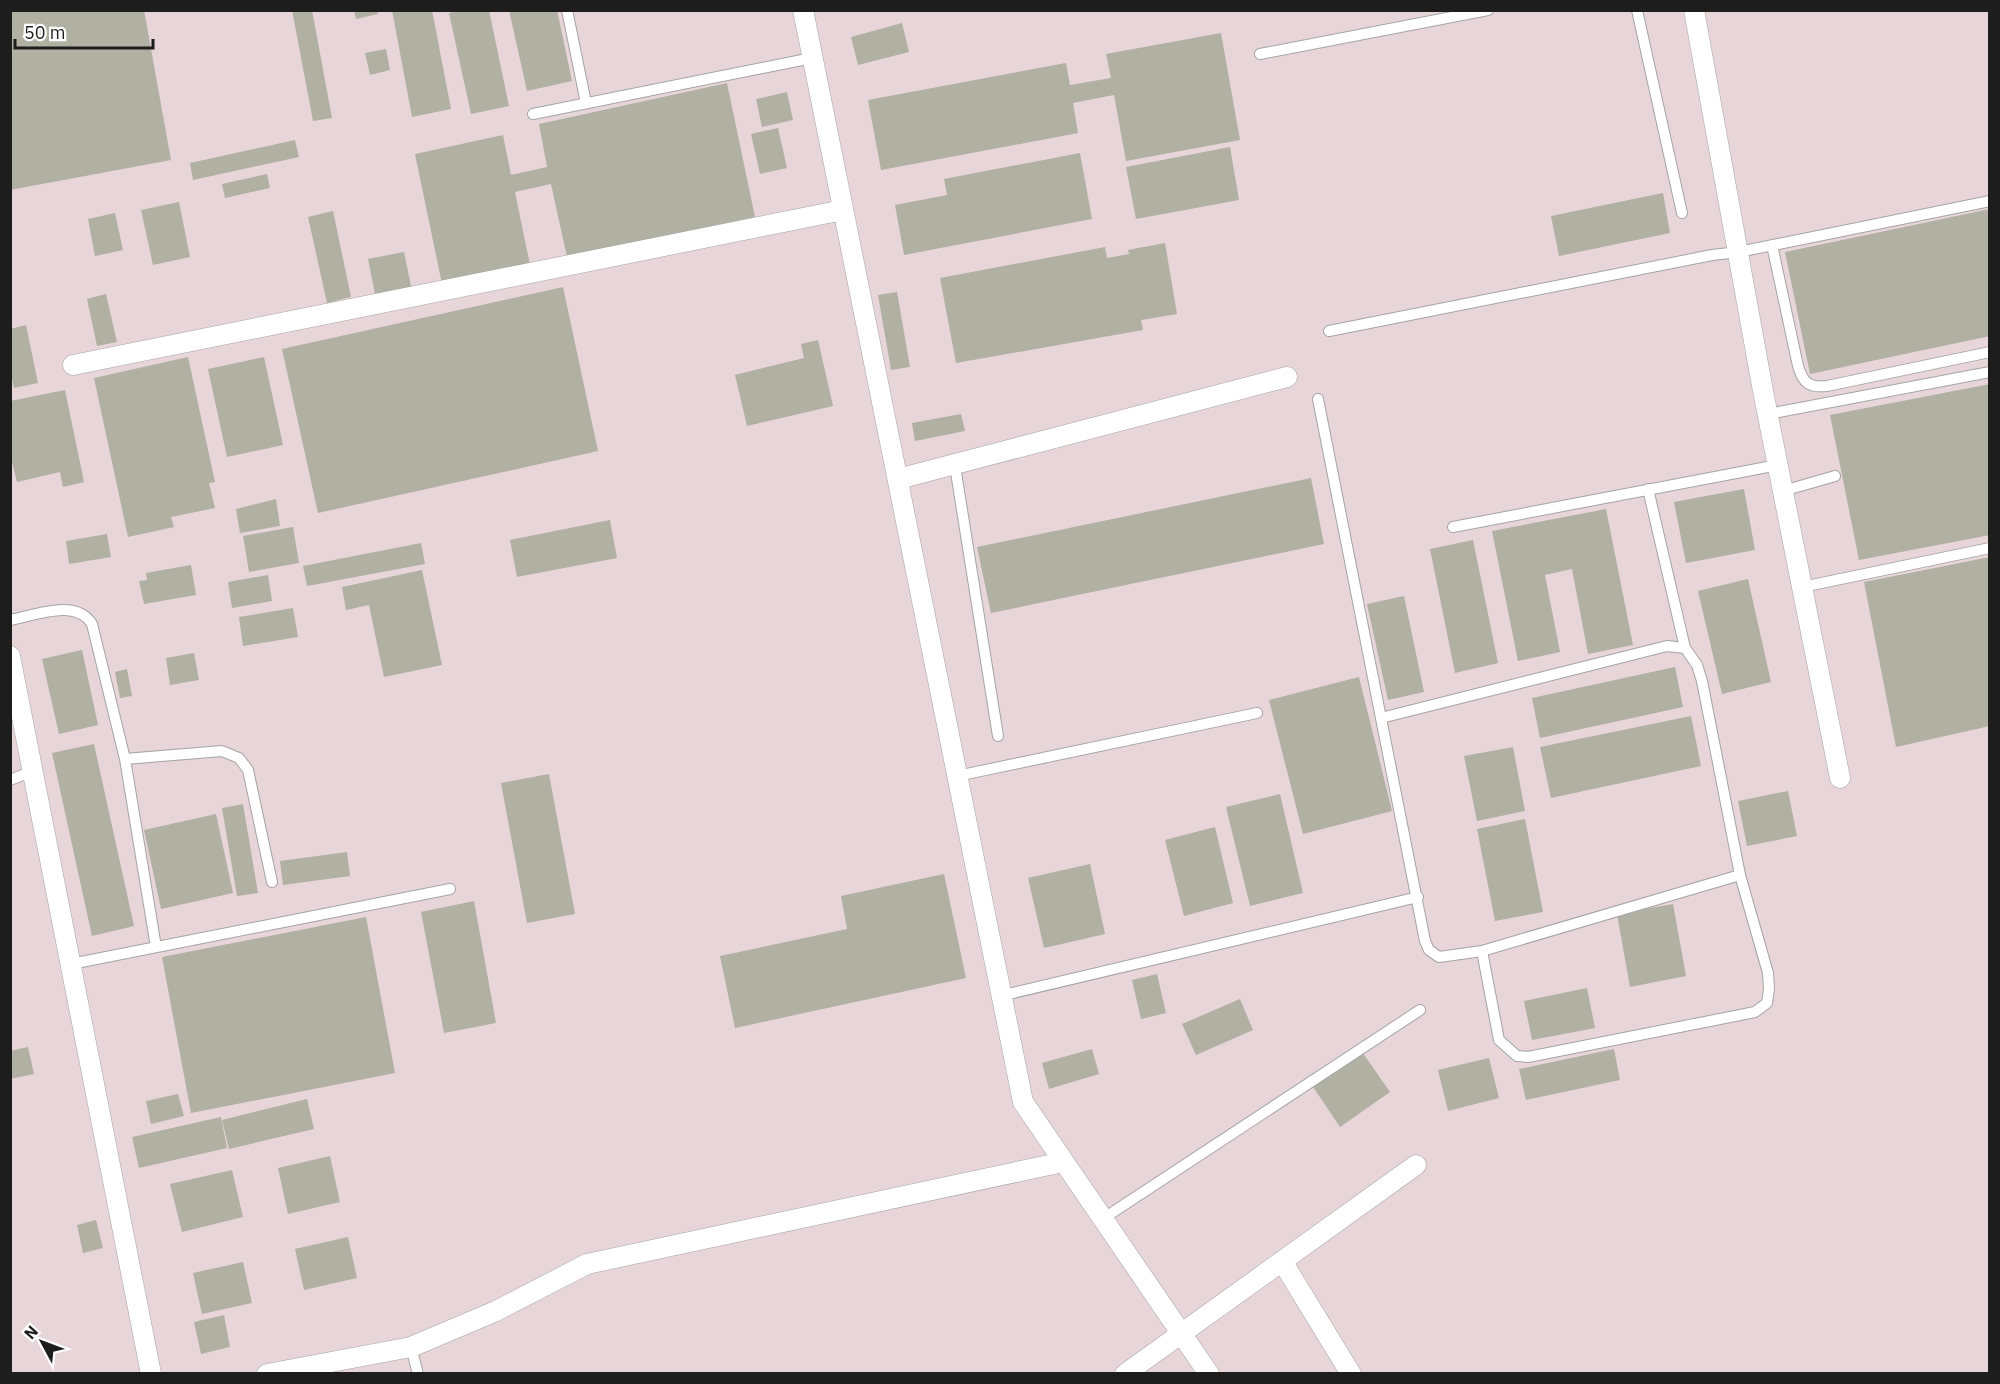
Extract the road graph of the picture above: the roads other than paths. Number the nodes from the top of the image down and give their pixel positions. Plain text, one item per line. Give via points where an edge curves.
1 (567, 10) edge
2 (803, 10) edge
3 (1488, 10) edge
4 (1637, 10) edge
5 (1694, 10) edge
6 (1260, 54) dead end
7 (812, 58) junction
8 (586, 103) junction
9 (533, 114) dead end
10 (1989, 201) edge
11 (843, 210) junction
12 (1682, 213) dead end
13 (1772, 245) junction
14 (1739, 252) junction
15 (1329, 331) dead end
16 (1989, 352) edge
17 (73, 365) dead end
18 (1989, 372) edge
19 (1287, 377) dead end
20 (1318, 399) dead end
21 (1768, 414) junction
22 (1778, 465) junction
23 (955, 466) junction
24 (1835, 476) dead end
25 (898, 479) junction
26 (1648, 489) junction
27 (1783, 491) junction
28 (1453, 527) dead end
29 (1989, 548) edge
30 (1802, 587) junction
31 (10, 620) edge
32 (1685, 648) junction
33 (10, 656) edge
34 (1257, 713) dead end
35 (1381, 718) junction
36 (998, 736) dead end
37 (124, 759) junction
38 (33, 771) junction
39 (957, 776) junction
40 (1840, 778) dead end
41 (10, 780) edge
42 (1740, 875) junction
43 (272, 882) dead end
44 (450, 889) dead end
45 (1418, 897) junction
46 (156, 947) junction
47 (1482, 951) junction
48 (71, 964) junction
49 (1000, 996) junction
50 (1420, 1010) dead end
51 (1064, 1162) junction
52 (1416, 1165) dead end
53 (1104, 1218) junction
54 (1282, 1261) junction
55 (1181, 1333) junction
56 (411, 1347) junction
57 (151, 1374) edge
58 (267, 1374) edge
59 (418, 1374) edge
60 (1125, 1374) edge
61 (1209, 1374) edge
62 (1352, 1374) edge

1 - 8 lane
2 - 7 street
3 - 6 lane
4 - 12 lane
5 - 14 street
7 - 8 lane
7 - 11 street
8 - 9 lane
10 - 13 lane
11 - 17 street
11 - 25 street
13 - 14 lane
13 - 16 lane via 1798,366 1802,380 1809,385 1827,386
14 - 15 lane
14 - 21 street
18 - 21 lane
19 - 23 street
20 - 35 lane
21 - 22 street
22 - 26 lane
22 - 27 street
23 - 25 street
23 - 36 lane
24 - 27 lane
25 - 39 street
26 - 28 lane
26 - 32 lane
27 - 30 street
29 - 30 lane
30 - 40 street
31 - 37 lane via 69,609 87,616
32 - 35 lane via 1667,646
32 - 42 lane via 1702,681
33 - 38 street
34 - 39 lane
35 - 45 lane
37 - 43 lane via 222,752 239,758 248,770
37 - 46 lane
38 - 41 lane
38 - 48 street
39 - 49 street
42 - 47 lane
42 - 47 lane via 1770,989 1767,1003 1755,1012 1517,1056 1499,1040
44 - 46 lane
45 - 47 lane via 1429,950 1439,957
45 - 49 lane
46 - 48 lane
48 - 57 street
49 - 51 street via 1023,1102
50 - 53 lane
51 - 53 street
51 - 56 street via 587,1264 496,1311
52 - 54 street
53 - 55 street
54 - 55 street
54 - 62 street
55 - 60 street
55 - 61 street
56 - 58 street
56 - 59 lane

